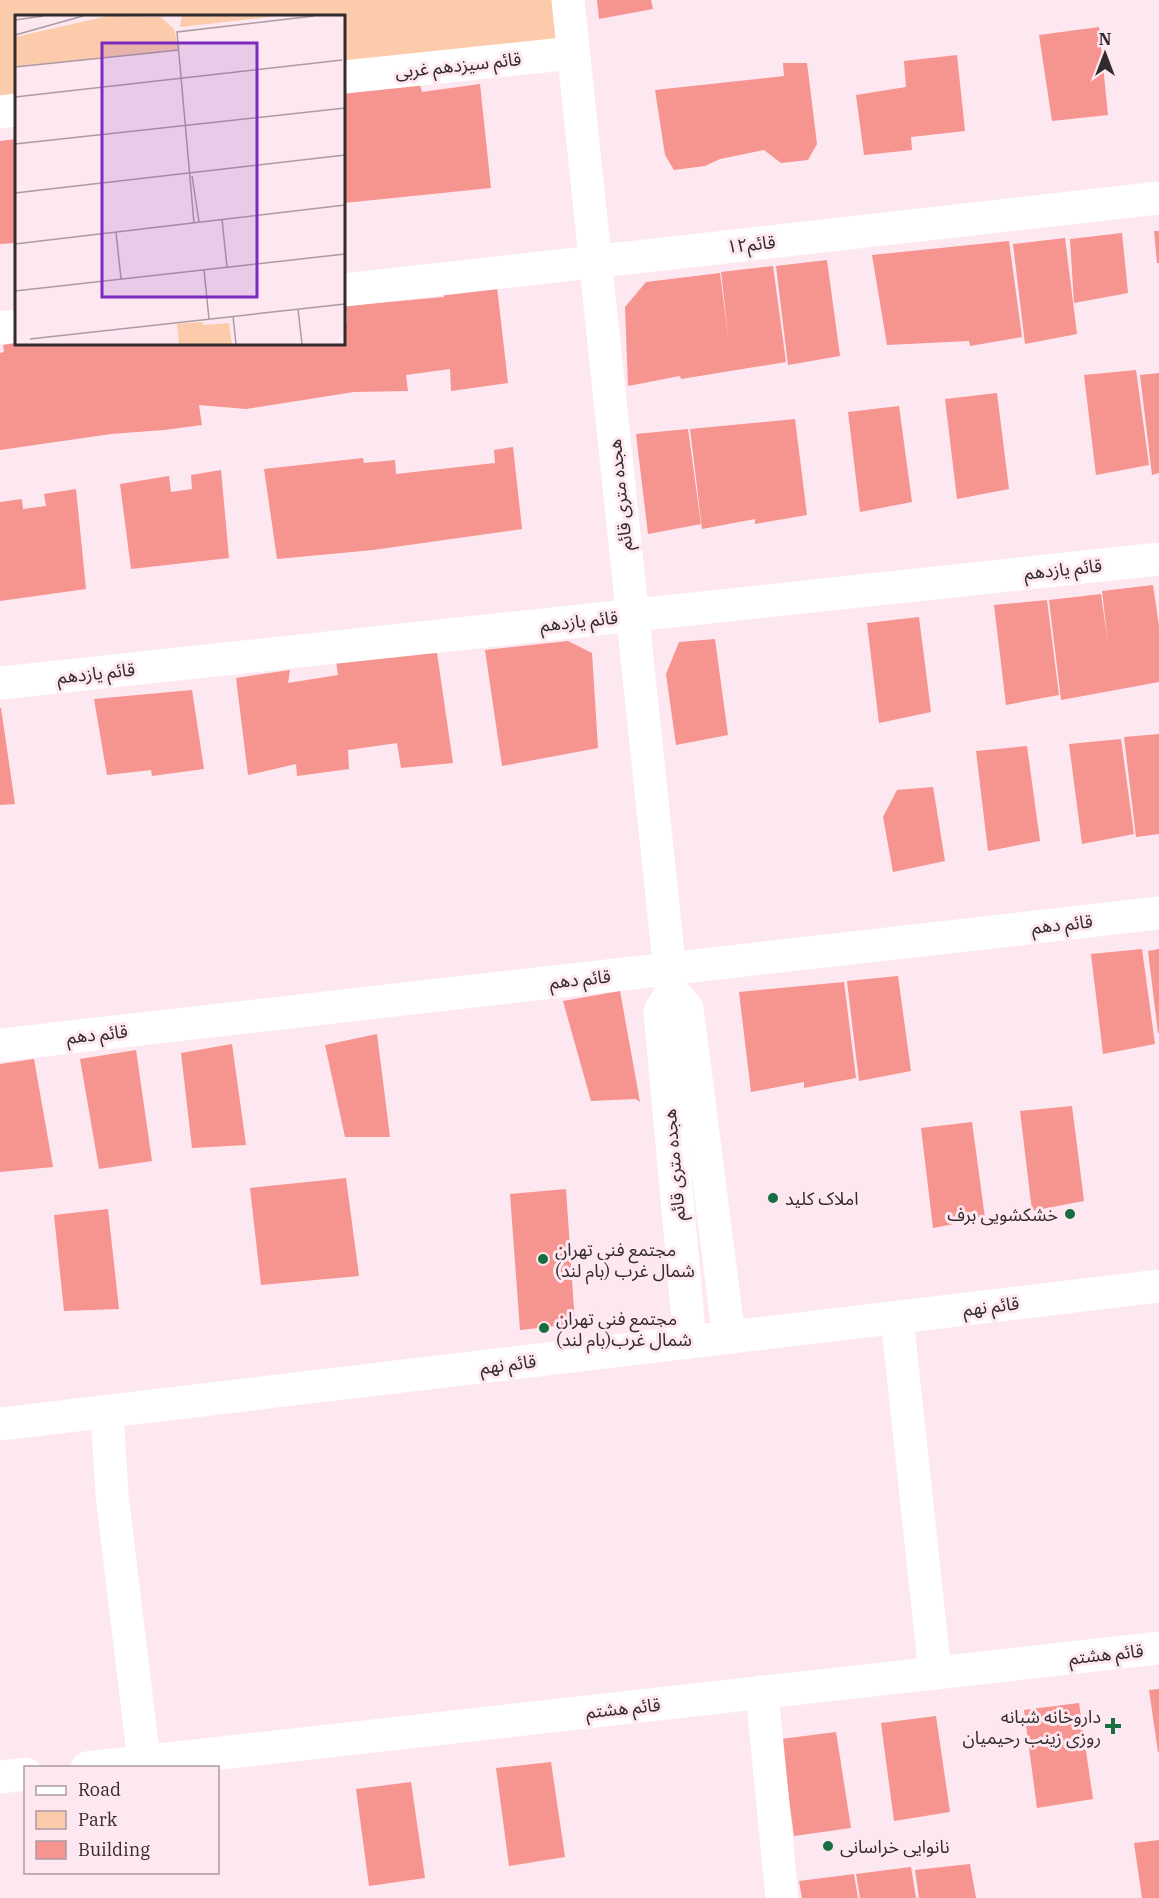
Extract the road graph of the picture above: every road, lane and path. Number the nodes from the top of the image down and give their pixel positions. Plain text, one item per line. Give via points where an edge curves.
1 (568, 0) edge
2 (573, 53) junction
3 (345, 77) edge
4 (15, 110) edge
5 (0, 112) edge
6 (1159, 198) edge
7 (595, 262) junction
8 (345, 290) edge
9 (15, 326) edge
10 (0, 328) edge
11 (1159, 559) edge
12 (632, 615) junction
13 (0, 683) edge
14 (1159, 913) edge
15 (671, 980) junction
16 (0, 1045) edge
17 (1159, 1286) edge
18 (897, 1318) junction
19 (729, 1337) junction
20 (690, 1342) junction
21 (107, 1412) junction
22 (0, 1424) edge
23 (1159, 1648) edge
24 (935, 1673) junction
25 (762, 1692) junction
26 (144, 1761) junction
27 (96, 1766) edge
28 (24, 1774) edge
29 (0, 1777) edge
30 (782, 1898) edge

1 - 2 street, هجده متری قائم
2 - 3 street, قائم سیزدهم غربی
2 - 7 street, هجده متری قائم
4 - 5 street
6 - 7 street, قائم۱۲
7 - 8 street, قائم۱۲
7 - 12 street, هجده متری قائم
9 - 10 street
11 - 12 street, قائم یازدهم
12 - 13 street, قائم یازدهم
12 - 15 street, هجده متری قائم
14 - 15 street, قائم دهم
15 - 16 street, قائم دهم
15 - 19 street, هجده متری قائم via 687,1008
15 - 20 street, هجده متری قائم via 660,1012
17 - 18 street, قائم نهم
18 - 19 street, قائم نهم
18 - 24 street
19 - 20 street, قائم نهم
20 - 21 street, قائم نهم
21 - 22 street, قائم نهم
21 - 26 street via 111,1495
23 - 24 street, قائم هشتم
24 - 25 street, قائم هشتم
25 - 26 street, قائم هشتم
25 - 30 street
26 - 27 street, قائم هشتم
28 - 29 street

